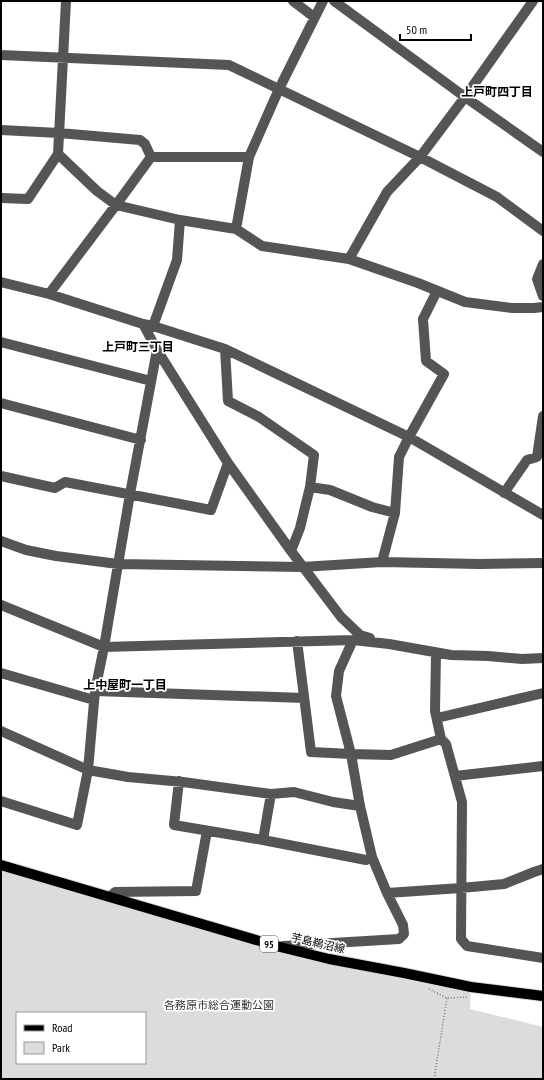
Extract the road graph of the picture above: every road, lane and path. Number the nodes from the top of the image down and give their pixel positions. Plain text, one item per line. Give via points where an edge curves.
1 (66, 1) edge
2 (292, 1) edge
3 (323, 1) edge
4 (334, 1) edge
5 (533, 1) edge
6 (314, 17) junction
7 (1, 55) edge
8 (63, 57) junction
9 (279, 89) junction
10 (465, 97) junction
11 (1, 130) edge
12 (59, 133) junction
13 (543, 152) edge
14 (58, 154) junction
15 (151, 157) junction
16 (250, 157) junction
17 (420, 157) junction
18 (1, 198) edge
19 (116, 205) junction
20 (180, 220) junction
21 (236, 229) junction
22 (543, 230) edge
23 (349, 259) junction
24 (543, 264) edge
25 (1, 282) edge
26 (437, 291) junction
27 (49, 294) junction
28 (543, 296) edge
29 (543, 307) edge
30 (148, 325) junction
31 (1, 342) edge
32 (226, 349) junction
33 (157, 350) junction
34 (151, 380) junction
35 (1, 403) edge
36 (543, 416) edge
37 (409, 437) junction
38 (140, 440) junction
39 (540, 458) edge
40 (228, 463) junction
41 (1, 476) edge
42 (310, 487) junction
43 (504, 493) junction
44 (130, 494) junction
45 (395, 513) junction
46 (543, 515) edge
47 (1, 541) edge
48 (291, 551) junction
49 (382, 562) junction
50 (543, 563) edge
51 (118, 564) junction
52 (302, 567) junction
53 (1, 605) edge
54 (353, 640) junction
55 (296, 641) junction
56 (389, 644) junction
57 (104, 647) junction
58 (436, 653) junction
59 (543, 658) edge
60 (1, 673) edge
61 (543, 693) edge
62 (95, 695) junction
63 (304, 698) junction
64 (437, 718) junction
65 (1, 731) edge
66 (441, 739) junction
67 (351, 754) junction
68 (543, 766) edge
69 (88, 770) junction
70 (455, 776) junction
71 (179, 781) junction
72 (271, 794) junction
73 (1, 801) edge
74 (360, 806) junction
75 (206, 831) junction
76 (263, 840) junction
77 (372, 857) junction
78 (1, 865) edge
79 (543, 869) edge
80 (461, 888) junction
81 (387, 893) junction
82 (110, 897) junction
83 (280, 947) junction
84 (543, 958) edge
85 (543, 996) edge
86 (447, 998) dead end
87 (434, 1079) edge

1 - 8 street
2 - 6 street
3 - 6 street
4 - 10 street
5 - 10 street
6 - 9 street
7 - 8 street
8 - 9 street via 229,64
8 - 12 street
9 - 16 street
9 - 17 street
10 - 13 street
10 - 17 street
11 - 12 street
12 - 14 street
12 - 15 street via 140,140
14 - 18 street via 28,199
14 - 19 street via 97,191
15 - 16 street
15 - 19 street
16 - 21 street
17 - 22 street via 497,197
17 - 23 street via 387,192
19 - 20 street
19 - 27 street
20 - 21 street
20 - 30 street via 177,260
21 - 23 street via 262,246
23 - 26 street
24 - 28 street via 536,279
25 - 27 street
26 - 29 street via 465,302 512,308
26 - 37 street via 422,319 426,361 444,374
27 - 30 street
30 - 32 street
30 - 33 street
31 - 34 street
32 - 37 street
32 - 42 street via 228,401 258,417 314,454
33 - 34 street
33 - 40 street
34 - 38 street
35 - 38 street
36 - 39 street
37 - 43 street
37 - 45 street via 399,457
38 - 44 street
39 - 43 street via 527,460
40 - 44 street via 210,510
40 - 48 street
41 - 44 street via 55,488 65,482
42 - 45 street via 330,490 372,507
42 - 48 street via 300,528
43 - 46 street
44 - 51 street
45 - 49 street
47 - 51 street via 26,550
48 - 52 street
49 - 50 street
49 - 52 street
51 - 52 street
51 - 57 street
52 - 56 street via 341,616 360,635
53 - 57 street
54 - 55 street
54 - 56 street
54 - 67 street via 339,671 336,696
55 - 57 street
55 - 63 street
56 - 58 street
57 - 62 street
58 - 59 street
58 - 64 street
60 - 62 street
61 - 64 street
62 - 63 street
62 - 69 street
63 - 67 street via 311,752
64 - 66 street
65 - 69 street
66 - 67 street via 391,755
66 - 70 street via 446,744
67 - 74 street
68 - 70 street
69 - 71 street via 128,777
69 - 73 street via 77,825
70 - 80 street via 462,802
71 - 72 street
71 - 75 street via 174,825
72 - 74 street via 294,792
72 - 76 street
74 - 77 street
75 - 76 street
75 - 82 street via 196,891 115,892
76 - 77 street via 366,860
77 - 81 street
78 - 82 main road, 芋島鵜沼線 / 95
79 - 80 street via 504,884
80 - 81 street
80 - 84 street via 461,939 467,946
81 - 83 street via 403,925 404,934 399,939
82 - 83 main road, 芋島鵜沼線 / 95
83 - 85 main road, 芋島鵜沼線 / 95 via 471,987
86 - 87 path

